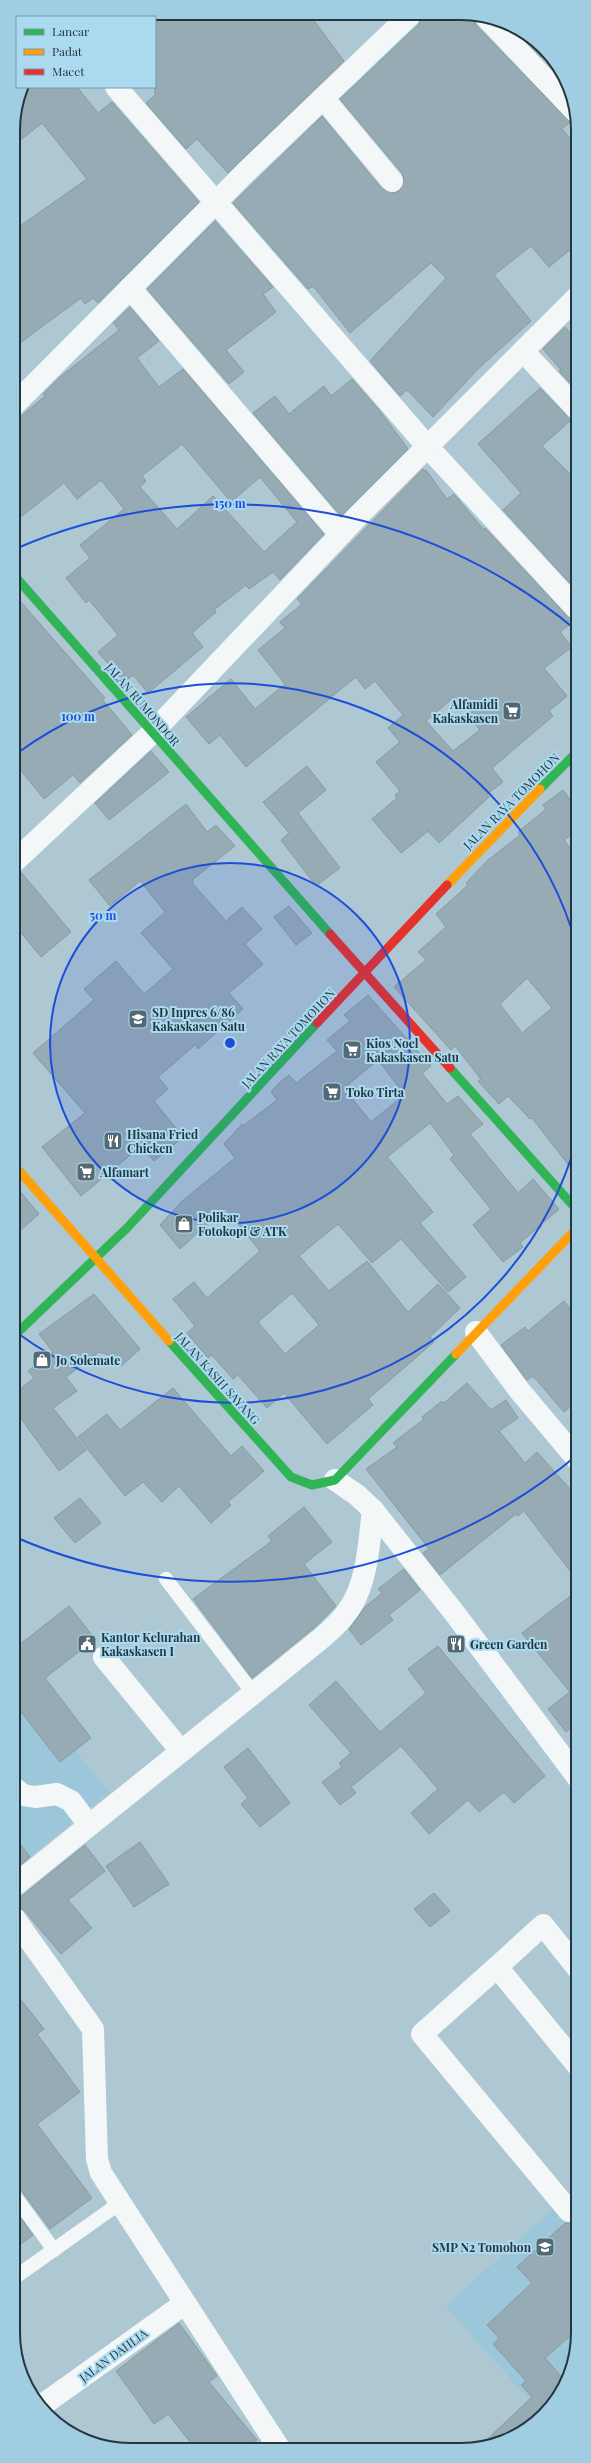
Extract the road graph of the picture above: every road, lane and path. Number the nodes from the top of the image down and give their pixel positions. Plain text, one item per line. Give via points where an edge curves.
1 (405, 20) edge
2 (494, 25) edge
3 (117, 88) edge
4 (323, 98) junction
5 (567, 103) edge
6 (392, 181) dead end
7 (217, 202) junction
8 (130, 288) junction
9 (571, 303) edge
10 (523, 350) junction
11 (20, 399) edge
12 (571, 402) edge
13 (427, 446) junction
14 (340, 534) junction
15 (20, 582) edge
16 (571, 602) edge
17 (152, 733) junction
18 (571, 758) edge
19 (20, 856) edge
20 (364, 973) junction
21 (20, 1172) edge
22 (571, 1203) edge
23 (571, 1234) edge
24 (95, 1260) junction
25 (20, 1330) edge
26 (476, 1332) junction
27 (571, 1452) edge
28 (335, 1480) junction
29 (373, 1510) junction
30 (166, 1579) dead end
31 (104, 1657) dead end
32 (253, 1693) junction
33 (181, 1751) junction
34 (571, 1769) edge
35 (20, 1793) edge
36 (89, 1825) junction
37 (20, 1881) edge
38 (20, 1926) edge
39 (571, 1960) edge
40 (497, 1968) junction
41 (571, 2058) edge
42 (20, 2202) edge
43 (120, 2203) junction
44 (568, 2213) edge
45 (54, 2250) junction
46 (20, 2274) edge
47 (184, 2304) junction
48 (45, 2403) edge
49 (276, 2443) edge

1 - 4 street
2 - 5 street
3 - 7 street
4 - 6 street
4 - 7 street
7 - 8 street
7 - 13 street
8 - 11 street
8 - 14 street
9 - 10 street
10 - 12 street
10 - 13 street
13 - 14 street
13 - 16 street
14 - 17 street
15 - 17 main road, JALAN RUMONDOR
17 - 19 street
17 - 20 main road, JALAN RUMONDOR
18 - 20 main road, JALAN RAYA TOMOHON via 460,869
20 - 22 main road, JALAN RUMONDOR
20 - 24 main road, JALAN RAYA TOMOHON via 224,1126
21 - 24 main road, JALAN KASIH SAYANG
23 - 26 main road
24 - 25 main road, JALAN RAYA TOMOHON
24 - 28 main road, JALAN KASIH SAYANG via 290,1476 303,1485 319,1485
26 - 27 street via 519,1390
26 - 28 main road
28 - 29 street
29 - 32 street via 363,1578 352,1606 335,1625
29 - 34 street via 456,1614
30 - 32 lane
31 - 33 street
32 - 33 street
33 - 36 street
35 - 36 street via 35,1797 57,1794 71,1801
36 - 37 street
38 - 43 street via 93,2029 97,2159 101,2173
39 - 40 street via 543,1925
40 - 41 street
40 - 44 street via 422,2034
42 - 45 lane
43 - 45 lane
43 - 47 street
45 - 46 lane
47 - 48 street, JALAN DAHLIA
47 - 49 street

